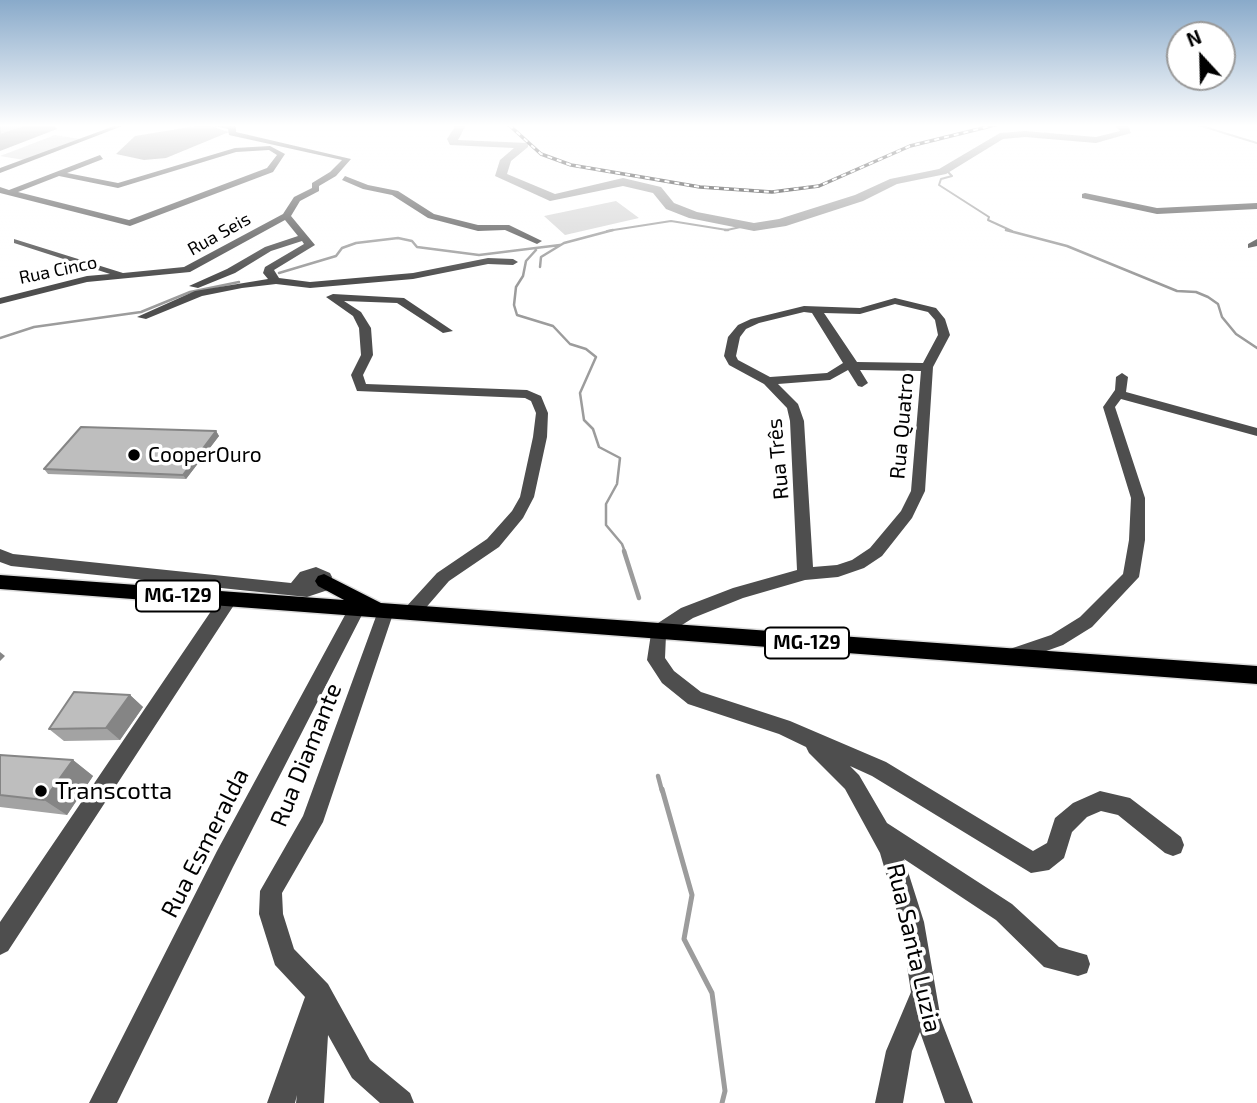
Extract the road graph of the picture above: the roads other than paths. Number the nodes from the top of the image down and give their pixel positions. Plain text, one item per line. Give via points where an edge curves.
1 (49, 176) edge
2 (74, 176) edge
3 (149, 176) edge
4 (253, 176) edge
5 (327, 176) edge
6 (345, 178) joint
7 (316, 189) junction
8 (0, 190) edge
9 (10, 192) junction
10 (0, 196) edge
11 (1085, 196) dead end
12 (1257, 206) edge
13 (286, 215) junction
14 (302, 237) junction
15 (17, 241) dead end
16 (537, 242) dead end
17 (513, 262) dead end
18 (124, 275) junction
19 (276, 281) junction
20 (310, 285) junction
21 (194, 286) dead end
22 (331, 297) junction
23 (0, 301) edge
24 (815, 308) junction
25 (142, 317) dead end
26 (447, 331) dead end
27 (852, 365) junction
28 (927, 368) junction
29 (1122, 377) dead end
30 (768, 382) junction
31 (862, 383) dead end
32 (1119, 394) junction
33 (1257, 432) edge
34 (0, 555) edge
35 (0, 574) edge
36 (805, 574) junction
37 (324, 581) joint
38 (0, 582) edge
39 (59, 585) junction
40 (228, 600) junction
41 (357, 610) junction
42 (383, 611) junction
43 (411, 613) junction
44 (658, 632) junction
45 (1007, 657) junction
46 (1257, 675) edge
47 (803, 736) junction
48 (881, 830) junction
49 (1172, 845) dead end
50 (0, 943) edge
51 (1079, 964) dead end
52 (318, 993) junction
53 (922, 995) junction
54 (103, 1103) edge
55 (281, 1103) edge
56 (310, 1103) edge
57 (400, 1103) edge
58 (888, 1103) edge
59 (959, 1103) edge

1 - 9 street
2 - 3 street via 118,186
4 - 9 street via 130,223
5 - 7 street
6 - 7 street
6 - 16 street via 395,193 431,216 478,228 506,227
7 - 13 street, Rua Seis via 297,199
8 - 9 street
9 - 10 street
11 - 12 street via 1157,211
13 - 14 street
13 - 18 street, Rua Seis via 186,270
14 - 19 street via 310,245 269,269
14 - 21 street
15 - 18 street
17 - 20 street via 493,260 413,276
18 - 23 street, Rua Cinco via 87,279
19 - 20 street
19 - 25 street via 199,293
20 - 22 street
22 - 26 street via 396,299
22 - 43 street via 357,314 365,328 367,355 357,375 361,388 527,394 537,400 542,413 527,497 518,514 493,542 443,578
24 - 27 street
24 - 28 street, Rua Quatro via 860,311 895,301 932,310 944,335
24 - 30 street, Rua Três via 755,321 737,331 730,351 733,362
27 - 28 street
27 - 30 street via 830,376
27 - 31 street
28 - 36 street, Rua Quatro via 919,479 912,508 867,560 838,571
29 - 32 street
30 - 36 street, Rua Três via 790,400 797,421
32 - 33 street
32 - 45 street via 1110,403 1110,413 1138,498 1131,578 1087,622 1057,640
34 - 37 street via 11,560 302,585 313,591
35 - 39 main road
36 - 44 street, Rua Quatro via 687,613
37 - 42 main road
38 - 39 main road, MG-129
39 - 40 main road, MG-129
40 - 41 main road, MG-129
40 - 50 street
41 - 42 main road, MG-129
41 - 54 street, Rua Esmeralda
42 - 43 main road, MG-129
42 - 52 street, Rua Diamante via 312,822 271,891 271,914 284,956
43 - 44 main road, MG-129
44 - 45 main road, MG-129
44 - 47 street via 656,660 668,677 695,698
45 - 46 main road, MG-129
47 - 48 street, Rua Santa Luzia via 839,766
47 - 49 street via 879,769 1031,862 1041,862 1056,850 1063,826 1080,810 1100,801 1123,805
48 - 51 street via 1004,912 1053,958
48 - 53 street, Rua Santa Luzia via 912,922
52 - 55 street
52 - 56 street
52 - 57 street, Rua Diamante via 361,1069
53 - 58 street via 899,1051
53 - 59 street, Rua Santa Luzia

